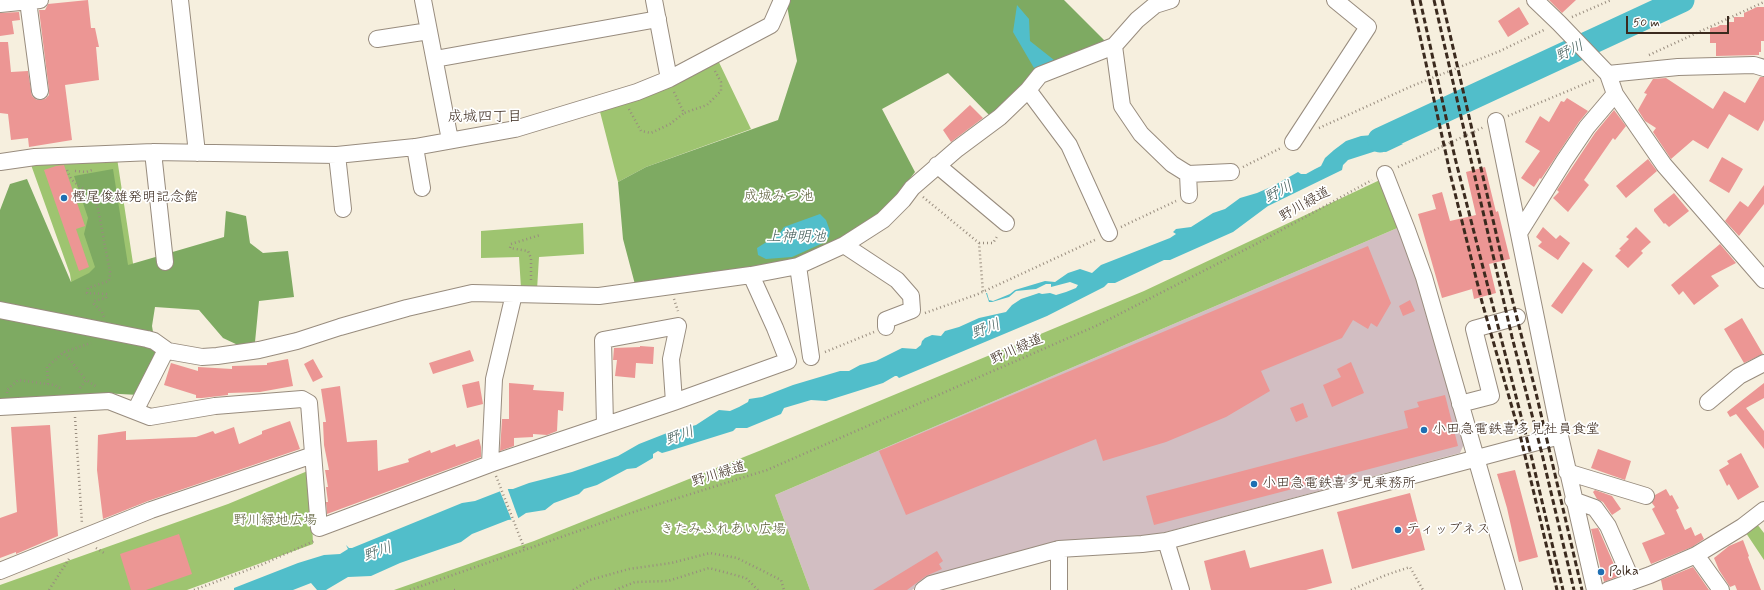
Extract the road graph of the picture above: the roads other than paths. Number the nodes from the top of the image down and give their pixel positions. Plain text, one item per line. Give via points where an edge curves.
1 (180, 0) edge
2 (423, 0) edge
3 (654, 0) edge
4 (782, 0) edge
5 (1172, 0) edge
6 (1335, 0) edge
7 (34, 1) edge
8 (1538, 1) edge
9 (0, 4) edge
10 (658, 20) junction
11 (429, 31) junction
12 (378, 39) dead end
13 (1114, 46) junction
14 (435, 59) junction
15 (1764, 68) edge
16 (1607, 72) junction
17 (669, 79) junction
18 (1028, 90) junction
19 (40, 91) dead end
20 (1615, 94) junction
21 (1496, 122) road end
22 (450, 140) junction
23 (1293, 142) road end
24 (415, 147) junction
25 (154, 152) junction
26 (197, 153) junction
27 (337, 155) junction
28 (0, 162) edge
29 (937, 165) junction
30 (1231, 172) road end
31 (1188, 174) junction
32 (1385, 174) road end
33 (422, 188) dead end
34 (1189, 195) road end
35 (343, 209) dead end
36 (1006, 223) road end
37 (1109, 233) road end
38 (1519, 233) junction
39 (844, 245) junction
40 (165, 262) dead end
41 (798, 266) junction
42 (751, 275) junction
43 (1764, 280) edge
44 (514, 294) junction
45 (0, 310) edge
46 (1517, 317) dead end
47 (886, 327) road end
48 (168, 350) junction
49 (811, 357) road end
50 (1764, 363) edge
51 (674, 402) junction
52 (1708, 402) dead end
53 (1460, 404) junction
54 (4, 407) edge
55 (135, 411) junction
56 (605, 424) junction
57 (1560, 436) junction
58 (313, 455) junction
59 (1476, 458) junction
60 (490, 464) junction
61 (1567, 472) junction
62 (1646, 496) dead end
63 (1573, 500) junction
64 (1764, 510) edge
65 (1166, 540) junction
66 (1059, 549) junction
67 (1696, 555) junction
68 (0, 571) edge
69 (1632, 581) junction
70 (1652, 583) edge
71 (923, 590) edge
72 (1059, 590) edge
73 (1181, 590) edge
74 (1514, 590) edge
75 (1595, 590) edge
76 (1608, 590) edge
77 (1720, 590) edge

1 - 26 street
2 - 11 street
3 - 10 street
4 - 17 street via 771,25
5 - 13 street via 1155,5 1137,20
6 - 23 street via 1368,26
7 - 9 street
7 - 19 street
8 - 16 street
10 - 14 street
10 - 17 street
11 - 12 street
11 - 14 street
13 - 18 street via 1040,75
13 - 31 street via 1122,106 1141,134 1172,164
14 - 22 street
15 - 16 street via 1754,65
16 - 20 street
17 - 22 street via 637,92 515,129
18 - 29 street via 1000,116
18 - 37 street via 1069,145
20 - 38 street via 1587,127
20 - 43 street via 1664,165
21 - 38 street
22 - 24 street
24 - 27 street
24 - 33 street
25 - 26 street
25 - 28 street via 35,157
25 - 40 street
26 - 27 street
27 - 35 street
29 - 36 street
29 - 39 street via 883,220
30 - 31 street
31 - 34 street
32 - 53 street via 1424,277
38 - 57 street
39 - 41 street
39 - 47 street via 897,280 911,296 912,310 886,320
41 - 42 street
41 - 49 street
42 - 44 street via 599,296
42 - 51 street via 788,361
44 - 48 street via 472,293 407,308 259,350 202,357
44 - 60 street via 494,379
45 - 48 street via 147,338
46 - 53 street via 1474,329 1491,396
48 - 55 street
50 - 52 street via 1739,376
51 - 56 street
51 - 56 street via 671,359 678,326 603,340
53 - 59 street
54 - 55 street via 71,397 109,401
55 - 58 street via 150,417 215,406 302,399 309,403
56 - 60 street
57 - 59 street
57 - 61 street
58 - 60 street via 319,528
58 - 68 street via 151,510
59 - 65 street
59 - 74 street
61 - 62 street
61 - 63 street
63 - 69 street via 1595,508 1608,526
63 - 75 street
64 - 67 street via 1742,527
65 - 66 street
65 - 73 street
66 - 71 street via 931,584
66 - 72 street
67 - 70 street
67 - 77 street
69 - 70 street
69 - 76 street

